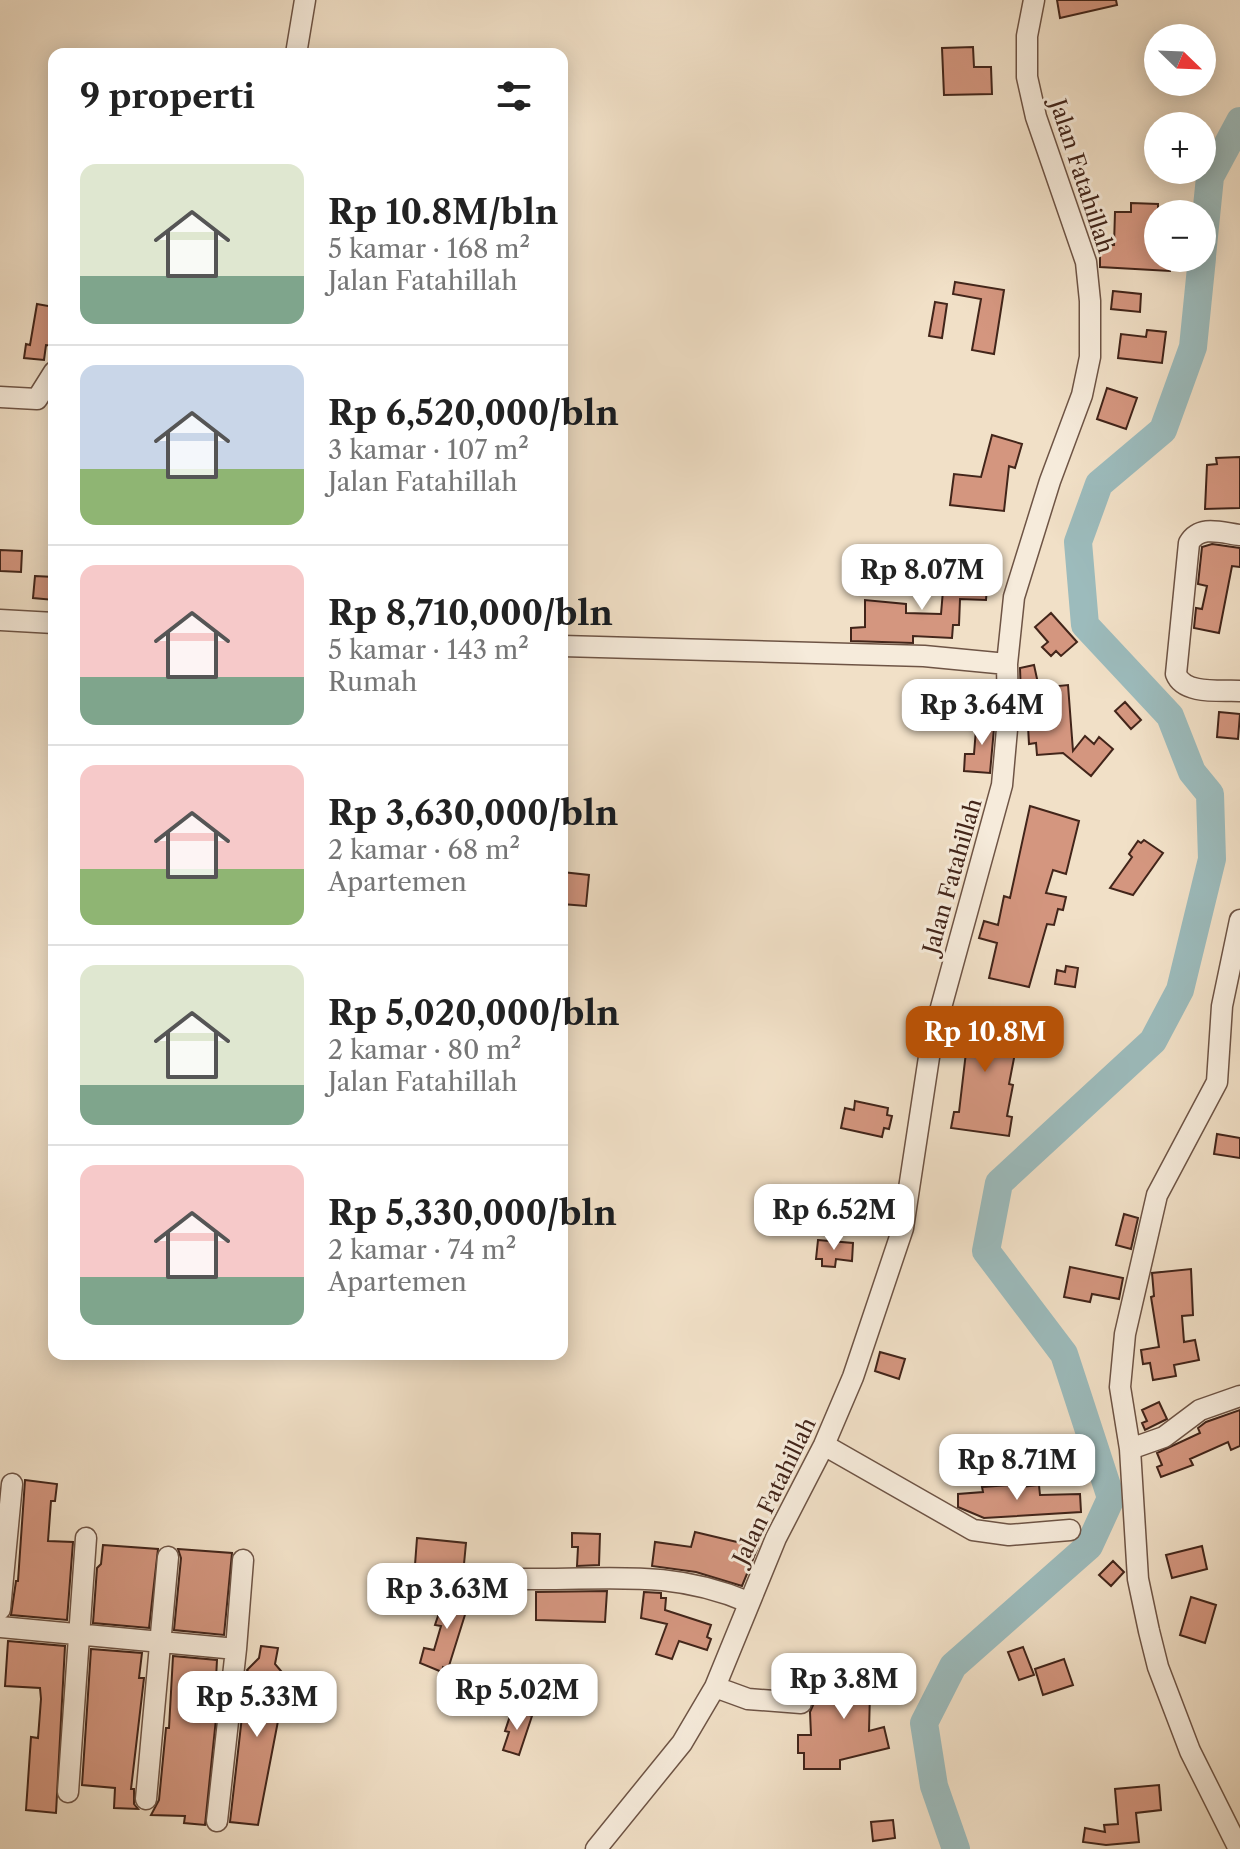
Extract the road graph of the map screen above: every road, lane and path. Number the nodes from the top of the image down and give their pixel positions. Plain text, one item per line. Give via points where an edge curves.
1 (305, 0) edge
2 (1034, 0) edge
3 (297, 48) edge
4 (48, 384) edge
5 (0, 397) edge
6 (1240, 535) edge
7 (0, 620) edge
8 (48, 623) edge
9 (568, 646) edge
10 (1007, 664) junction
11 (1240, 691) edge
12 (1240, 920) edge
13 (1240, 1396) edge
14 (824, 1445) junction
15 (1130, 1449) junction
16 (12, 1484) dead end
17 (1070, 1530) dead end
18 (86, 1538) dead end
19 (168, 1557) dead end
20 (243, 1560) dead end
21 (422, 1576) dead end
22 (748, 1602) junction
23 (0, 1609) edge
24 (0, 1627) edge
25 (80, 1634) junction
26 (161, 1641) junction
27 (236, 1649) junction
28 (715, 1687) junction
29 (801, 1703) dead end
30 (68, 1792) dead end
31 (146, 1799) dead end
32 (217, 1821) dead end
33 (596, 1849) edge
34 (1239, 1849) edge

1 - 3 street
2 - 10 street, Jalan Fatahillah via 1027,77 1086,262 1090,357 1082,395 1019,576
4 - 5 street via 37,399
6 - 11 street via 1204,531 1189,543 1176,674 1188,687
7 - 8 street
9 - 10 street via 911,655
10 - 14 street, Jalan Fatahillah via 1002,785 931,1044 903,1228
12 - 15 street via 1222,1006 1217,1082 1157,1195 1134,1290 1120,1387
13 - 15 street via 1209,1406 1164,1437
14 - 17 street via 973,1530 1009,1535
14 - 22 street, Jalan Fatahillah via 797,1491
15 - 34 street via 1138,1579 1158,1667 1190,1751
16 - 23 street
18 - 25 street
19 - 26 street
20 - 27 street
21 - 22 street via 660,1578 713,1588
22 - 28 street, Jalan Fatahillah
24 - 25 street
25 - 26 street
25 - 30 street
26 - 27 street
26 - 31 street
27 - 32 street
28 - 29 street via 748,1699
28 - 33 street, Jalan Fatahillah via 682,1743

